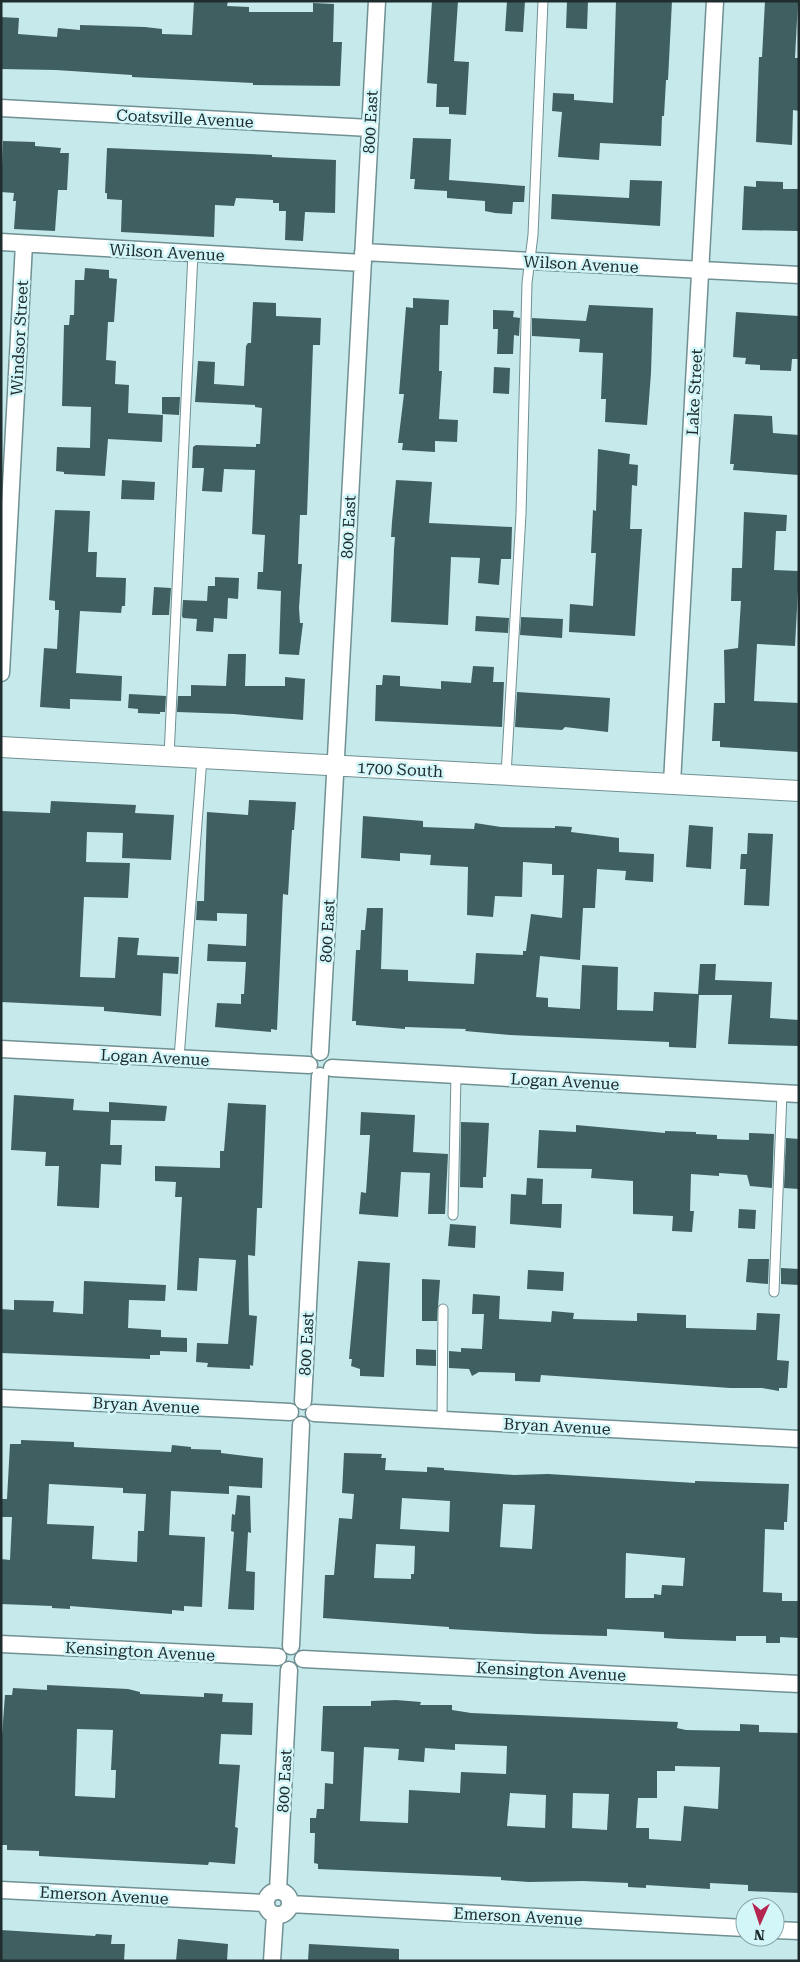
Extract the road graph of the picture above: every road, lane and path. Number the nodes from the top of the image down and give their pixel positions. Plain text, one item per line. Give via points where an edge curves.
1 (376, 1) edge
2 (543, 1) edge
3 (715, 1) edge
4 (1, 108) edge
5 (370, 128) junction
6 (1, 242) edge
7 (24, 244) junction
8 (193, 253) junction
9 (363, 257) junction
10 (530, 261) junction
11 (700, 270) junction
12 (799, 275) edge
13 (1, 673) edge
14 (1, 747) edge
15 (169, 756) junction
16 (202, 758) junction
17 (336, 766) junction
18 (506, 775) junction
19 (672, 783) junction
20 (799, 791) edge
21 (1, 1049) edge
22 (179, 1058) junction
23 (320, 1069) junction
24 (456, 1075) junction
25 (782, 1093) junction
26 (799, 1094) edge
27 (453, 1215) dead end
28 (774, 1292) dead end
29 (443, 1309) dead end
30 (1, 1398) edge
31 (302, 1409) junction
32 (442, 1420) junction
33 (799, 1439) edge
34 (1, 1644) edge
35 (291, 1646) junction
36 (278, 1657) junction
37 (303, 1659) junction
38 (289, 1670) junction
39 (799, 1684) edge
40 (1, 1890) edge
41 (273, 1903) junction
42 (735, 1927) edge
43 (785, 1930) edge
44 (799, 1931) edge
45 (272, 1961) edge

1 - 5 street, 800 East
2 - 10 lane
3 - 11 street, Lake Street
4 - 5 street, Coatsville Avenue
5 - 9 street, 800 East
6 - 7 street, Wilson Avenue
7 - 8 street, Wilson Avenue
7 - 13 street, Windsor Street
8 - 9 street, Wilson Avenue
8 - 15 lane
9 - 10 street, Wilson Avenue
9 - 17 street, 800 East
10 - 11 street, Wilson Avenue
10 - 18 lane via 521,514
11 - 12 street, Wilson Avenue
11 - 19 street, Lake Street
14 - 15 street, 1700 South
15 - 16 street, 1700 South
16 - 17 street, 1700 South
16 - 22 lane
17 - 18 street, 1700 South
17 - 23 street, 800 East via 320,1052 311,1057
18 - 19 street, 1700 South
19 - 20 street, 1700 South
21 - 22 street, Logan Avenue
22 - 23 street, Logan Avenue
23 - 24 street, Logan Avenue
23 - 31 street, 800 East
24 - 25 street, Logan Avenue
24 - 27 lane
25 - 26 street, Logan Avenue
25 - 28 lane
29 - 32 lane
30 - 31 street, Bryan Avenue
31 - 32 street, Bryan Avenue
31 - 35 street via 311,1421 301,1425
32 - 33 street, Bryan Avenue
34 - 36 street, Kensington Avenue
35 - 36 street via 281,1650
35 - 37 street via 299,1650
36 - 38 street via 282,1667
37 - 38 street via 298,1667
37 - 39 street, Kensington Avenue
38 - 41 street, 800 East
40 - 41 street, Emerson Avenue
41 - 42 street, Emerson Avenue via 284,1914 290,1904
41 - 45 street, 800 East
43 - 44 street

